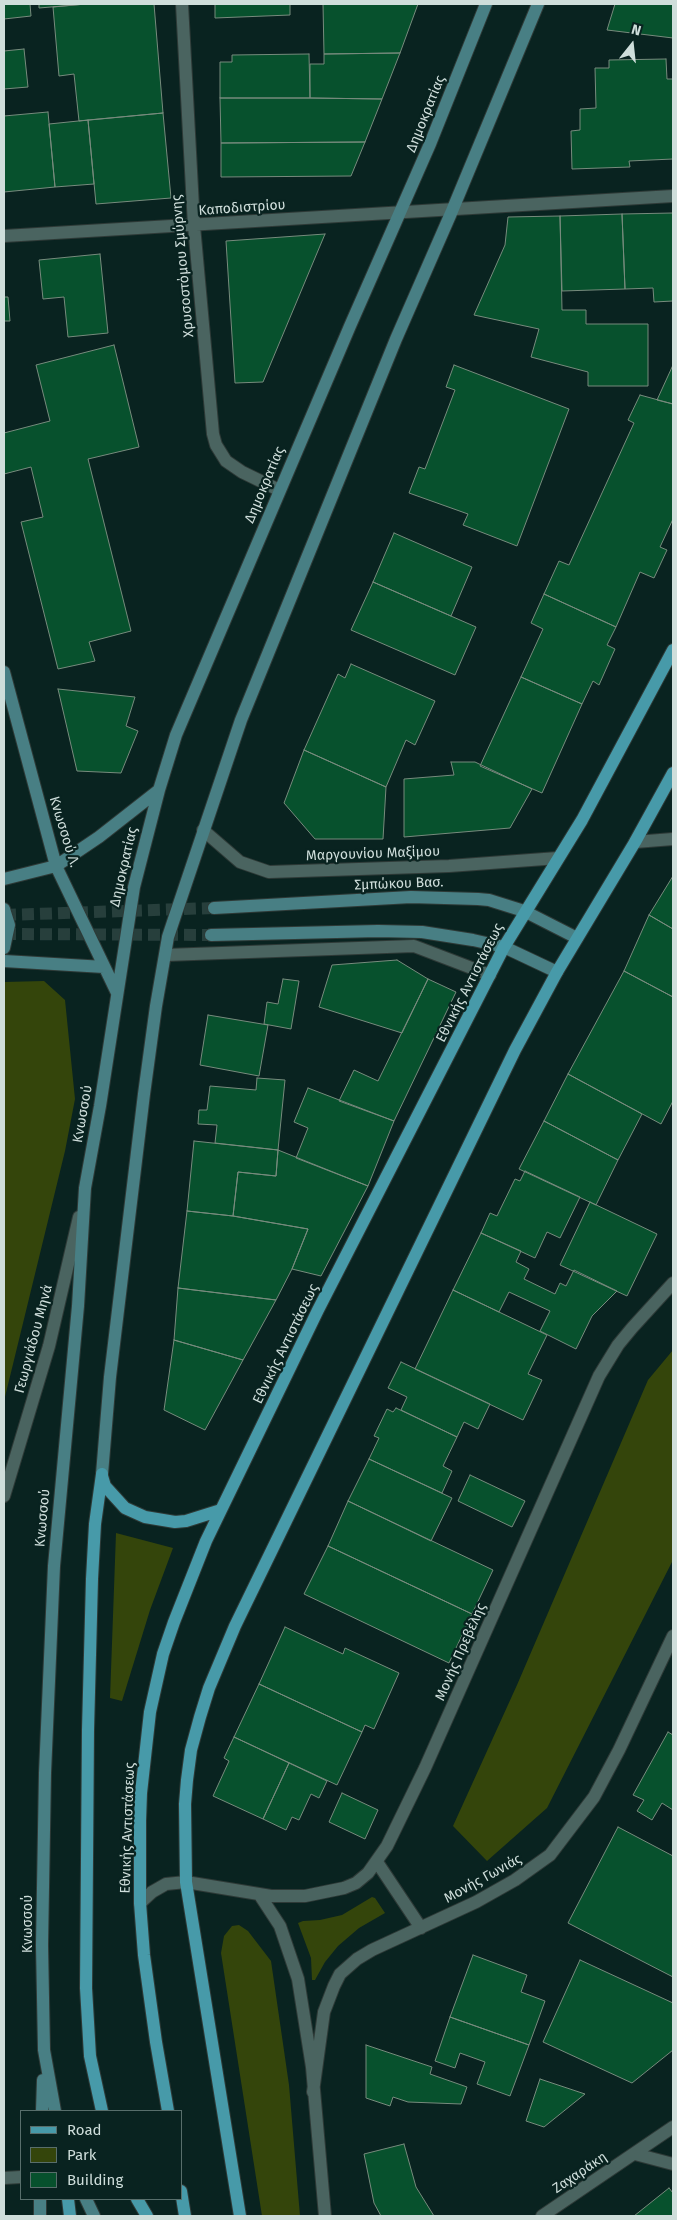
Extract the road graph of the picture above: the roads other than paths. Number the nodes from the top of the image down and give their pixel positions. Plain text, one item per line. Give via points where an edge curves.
1 (182, 4) edge
2 (486, 4) edge
3 (538, 4) edge
4 (673, 196) edge
5 (452, 211) junction
6 (400, 213) junction
7 (194, 226) junction
8 (4, 236) edge
9 (279, 490) junction
10 (673, 650) edge
11 (4, 672) edge
12 (673, 773) edge
13 (159, 790) junction
14 (203, 830) junction
15 (673, 839) edge
16 (635, 842) junction
17 (558, 858) junction
18 (56, 866) junction
19 (4, 880) edge
20 (214, 908) tunnel mouth
21 (4, 909) edge
22 (524, 911) junction
23 (211, 934) tunnel mouth
24 (578, 938) junction
25 (504, 947) junction
26 (4, 948) edge
27 (166, 955) junction
28 (4, 960) edge
29 (104, 967) junction
30 (557, 972) junction
31 (490, 975) junction
32 (117, 993) junction
33 (85, 1188) junction
34 (673, 1283) edge
35 (102, 1474) junction
36 (4, 1496) edge
37 (221, 1510) junction
38 (673, 1636) edge
39 (377, 1862) junction
40 (186, 1882) junction
41 (259, 1894) junction
42 (140, 1904) junction
43 (421, 1928) junction
44 (44, 2050) junction
45 (314, 2092) junction
46 (42, 2110) edge
47 (55, 2110) edge
48 (102, 2110) edge
49 (168, 2110) edge
50 (673, 2127) edge
51 (635, 2154) junction
52 (673, 2164) edge
53 (20, 2177) edge
54 (4, 2178) edge
55 (182, 2198) edge
56 (40, 2200) edge
57 (68, 2200) edge
58 (86, 2200) edge
59 (138, 2200) edge
60 (40, 2216) edge
61 (70, 2216) edge
62 (94, 2216) edge
63 (147, 2216) edge
64 (185, 2216) edge
65 (240, 2216) edge
66 (325, 2216) edge
67 (542, 2216) edge

1 - 7 street, Χρυσοστόμου Σμύρνης
2 - 6 main road, Δημοκρατίας
3 - 5 main road
4 - 5 street, Καποδιστρίου
5 - 6 street, Καποδιστρίου
5 - 14 main road via 252,693
6 - 7 street, Καποδιστρίου
6 - 9 main road, Δημοκρατίας
7 - 8 street, Καποδιστρίου
7 - 9 street, Χρυσοστόμου Σμύρνης via 214,440 222,456 232,466
9 - 13 main road, Δημοκρατίας via 176,735
10 - 17 main road, Εθνικής Αντιστάσεως via 582,820
11 - 18 main road, Κνωσσού Λ.
12 - 16 main road
13 - 18 main road
13 - 32 main road, Δημοκρατίας via 134,887
14 - 17 street, Μαργουνίου Μαξίμου via 240,862 269,872 449,866
14 - 27 main road via 174,919
15 - 16 street
16 - 24 main road
17 - 22 main road, Εθνικής Αντιστάσεως
18 - 19 main road
18 - 29 main road, Κνωσσού Λ.
20 - 22 main road, Σμπώκου Βασ. via 444,897 489,900
21 - 26 main road via 9,926
22 - 24 main road, Σμπώκου Βασ.
22 - 25 main road, Εθνικής Αντιστάσεως
23 - 25 main road via 409,931
24 - 30 main road
25 - 30 main road
25 - 31 main road, Εθνικής Αντιστάσεως
27 - 31 street via 414,946
27 - 35 main road via 144,1094 110,1377
28 - 29 main road
29 - 32 main road, Κνωσσού Λ.
30 - 40 main road via 423,1237 235,1626 209,1688 186,1780
31 - 37 main road, Εθνικής Αντιστάσεως via 318,1310
32 - 33 main road, Κνωσσού
33 - 36 street, Γεωργιάδου Μηνά via 49,1346
33 - 44 main road, Κνωσσού via 50,1625 43,1886
34 - 39 street, Μονής Πρεβέλης via 627,1333 599,1376 426,1768
35 - 37 main road via 114,1498 125,1508 145,1517 186,1521
35 - 48 main road via 94,1535 88,1730 86,2010 90,2056
37 - 42 main road, Εθνικής Αντιστάσεως via 179,1607 157,1680 141,1793
38 - 43 street, Μονής Γωνιάς via 594,1797 556,1848 515,1880
39 - 41 street, Μονής Πρεβέλης via 356,1883 331,1892 305,1896
39 - 43 street
40 - 41 street, Μονής Πρεβέλης
40 - 42 street, Μονής Πρεβέλης via 166,1884
40 - 65 main road
41 - 45 street via 280,1926 298,1979
42 - 49 main road, Εθνικής Αντιστάσεως via 149,1996
43 - 45 street, Μονής Γωνιάς via 372,1950 340,1974 324,2012
44 - 46 main road, Κνωσσού
44 - 47 main road, Κνωσσού
45 - 66 street
50 - 51 street, Ζαχαράκη
51 - 52 street
51 - 67 street, Ζαχαράκη
53 - 54 street
55 - 64 main road
56 - 60 main road
57 - 61 main road
58 - 62 main road
59 - 63 main road

